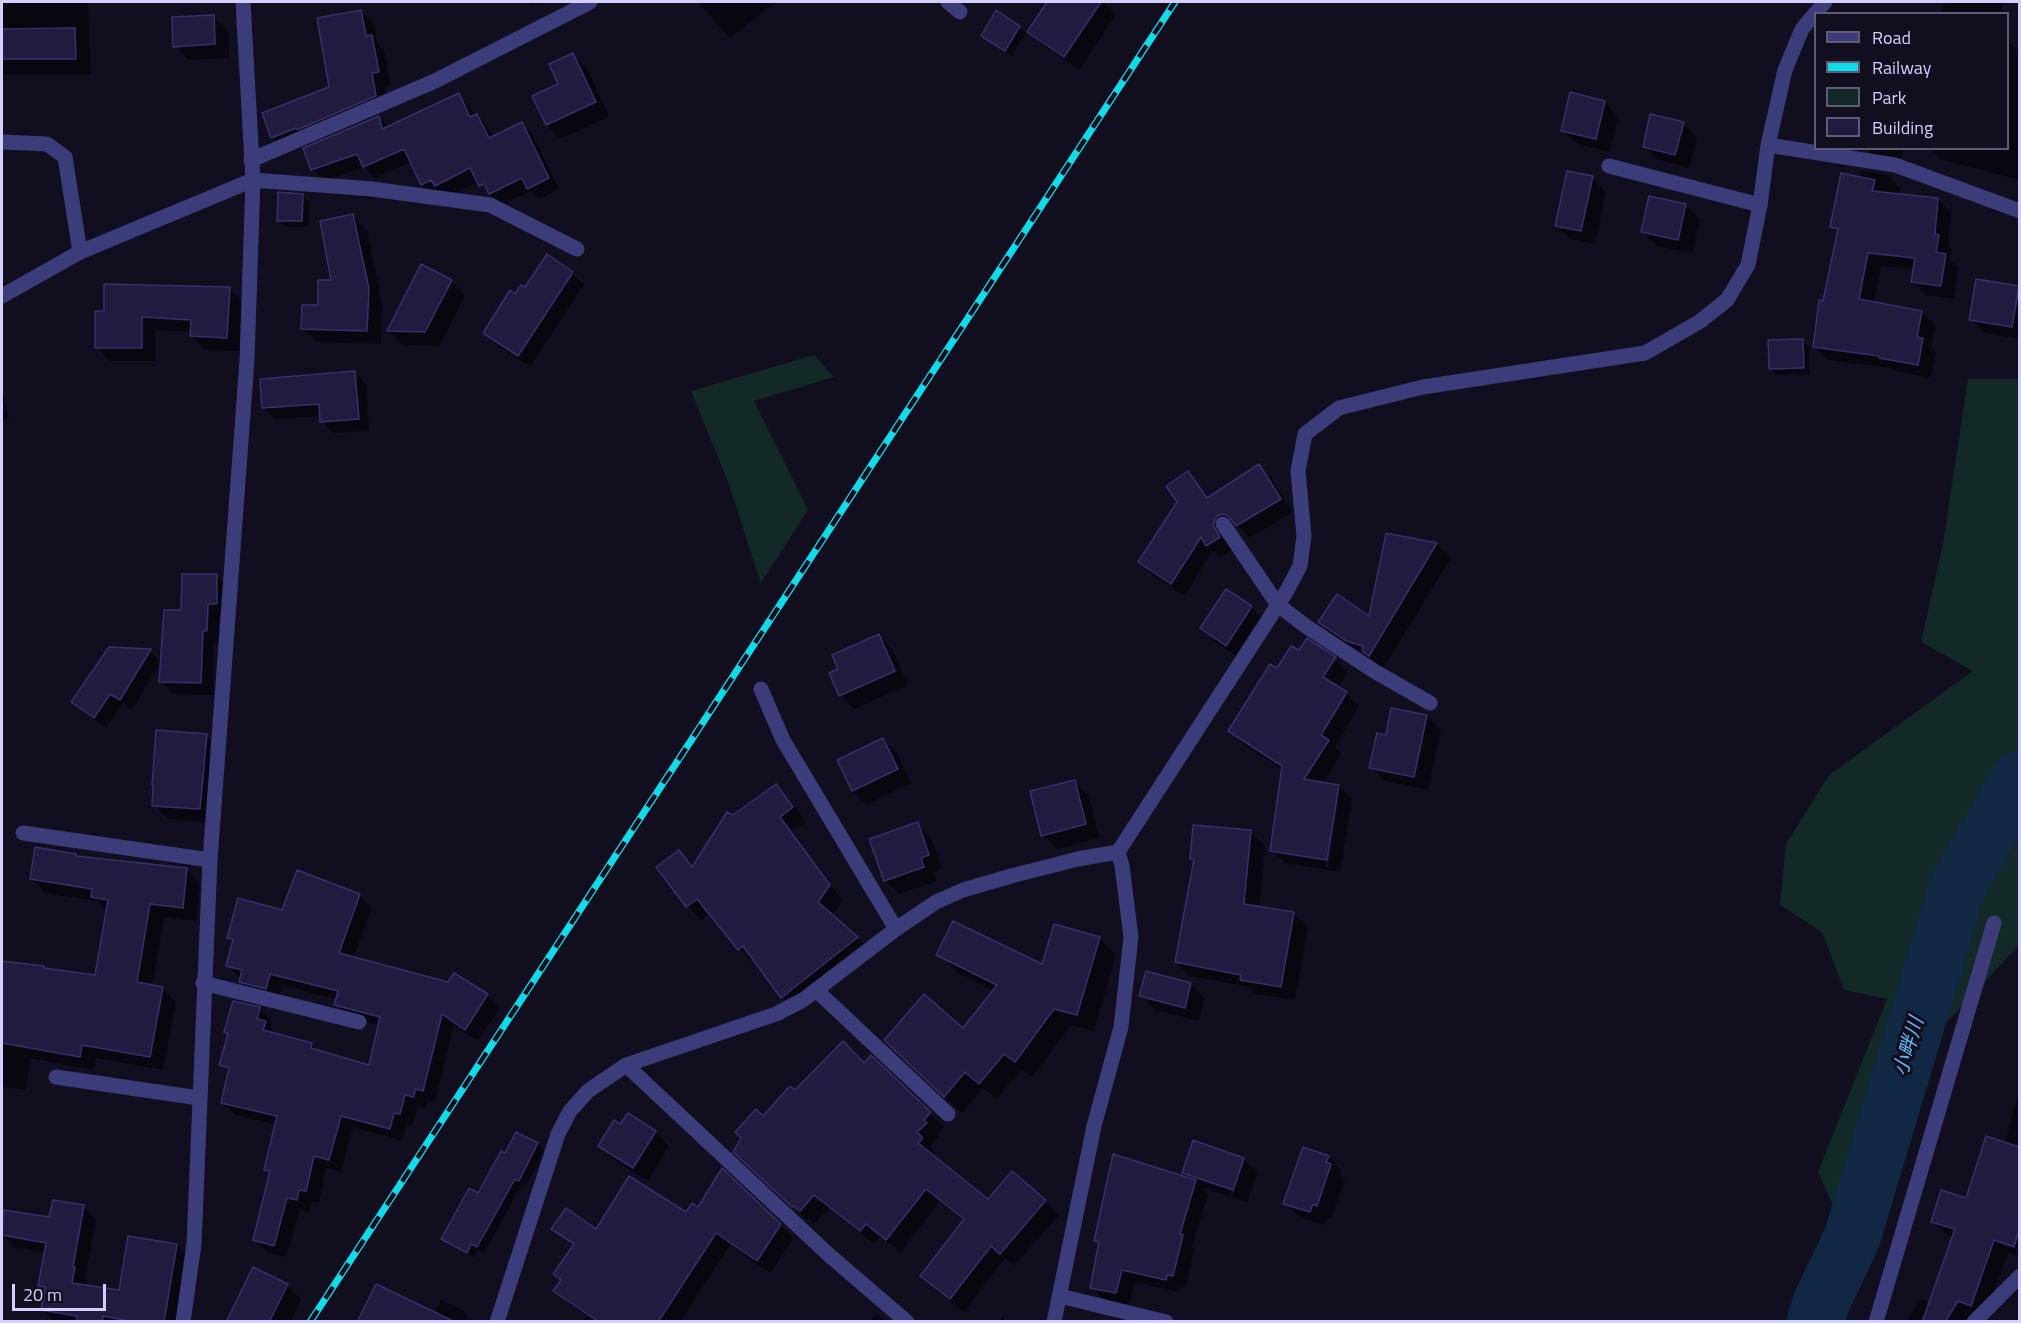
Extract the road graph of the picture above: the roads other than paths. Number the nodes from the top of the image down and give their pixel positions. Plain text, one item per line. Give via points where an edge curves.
1 (243, 2) edge
2 (590, 2) edge
3 (948, 2) edge
4 (960, 12) dead end
5 (1814, 15) edge
6 (2, 142) edge
7 (1768, 145) junction
8 (251, 160) junction
9 (1609, 166) dead end
10 (253, 180) junction
11 (1760, 205) junction
12 (2019, 211) edge
13 (576, 249) dead end
14 (80, 252) junction
15 (2, 296) edge
16 (1222, 524) dead end
17 (1278, 605) junction
18 (761, 689) dead end
19 (1430, 703) dead end
20 (23, 833) dead end
21 (1118, 852) junction
22 (210, 860) junction
23 (1994, 923) dead end
24 (896, 929) junction
25 (203, 983) junction
26 (816, 990) junction
27 (359, 1022) dead end
28 (626, 1065) junction
29 (56, 1077) dead end
30 (199, 1098) junction
31 (948, 1114) dead end
32 (2019, 1278) edge
33 (1060, 1296) junction
34 (183, 1322) edge
35 (497, 1322) edge
36 (907, 1322) edge
37 (1054, 1322) edge
38 (1166, 1322) edge
39 (1876, 1322) edge
40 (1974, 1322) edge

1 - 8 street
2 - 8 street via 435,81
3 - 4 street
5 - 7 street via 1802,29 1785,70
6 - 14 street via 47,144 65,157
7 - 11 street
7 - 12 street via 1894,165
8 - 10 street
9 - 11 street
10 - 13 street via 372,189 490,205
10 - 14 street
10 - 22 street via 247,360
11 - 17 street via 1748,265 1727,300 1699,322 1645,353 1423,387 1339,408 1305,434 1298,471 1304,536 1300,566
14 - 15 street
16 - 17 street
17 - 19 street via 1374,671
17 - 21 street
18 - 24 street via 783,740
20 - 22 street
21 - 24 street via 963,890 936,902
21 - 33 street via 1131,937 1122,1027 1095,1126
22 - 25 street
23 - 39 street
24 - 26 street
25 - 27 street
25 - 30 street
26 - 28 street via 776,1014
26 - 31 street
28 - 35 street via 588,1091 570,1111 558,1134
28 - 36 street via 829,1255
29 - 30 street
30 - 34 street via 194,1244
32 - 40 street
33 - 37 street
33 - 38 street

